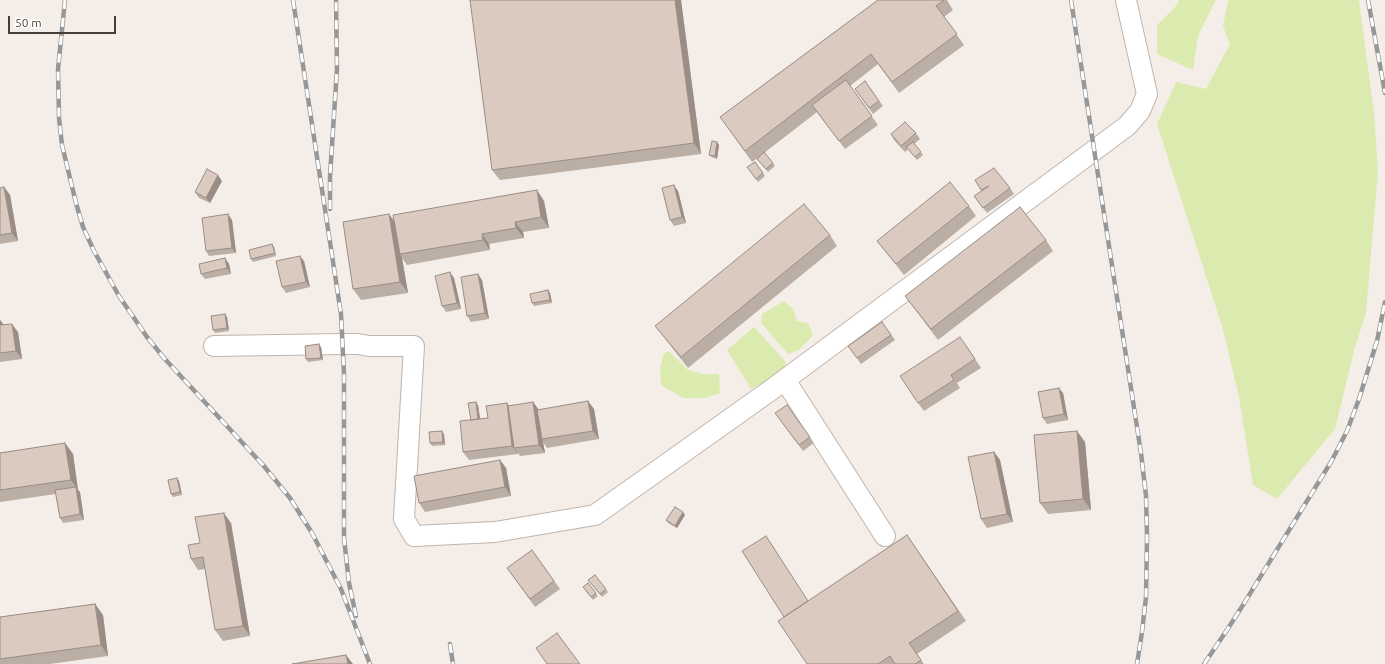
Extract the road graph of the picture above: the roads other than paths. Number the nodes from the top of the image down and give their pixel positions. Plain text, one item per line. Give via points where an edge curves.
1 (1126, 0) edge
2 (214, 346) dead end
3 (785, 380) junction
4 (885, 536) dead end

1 - 3 street via 1147,94 1140,111 1127,126
2 - 3 street via 414,346 404,519 414,536 496,532 595,515
3 - 4 street

